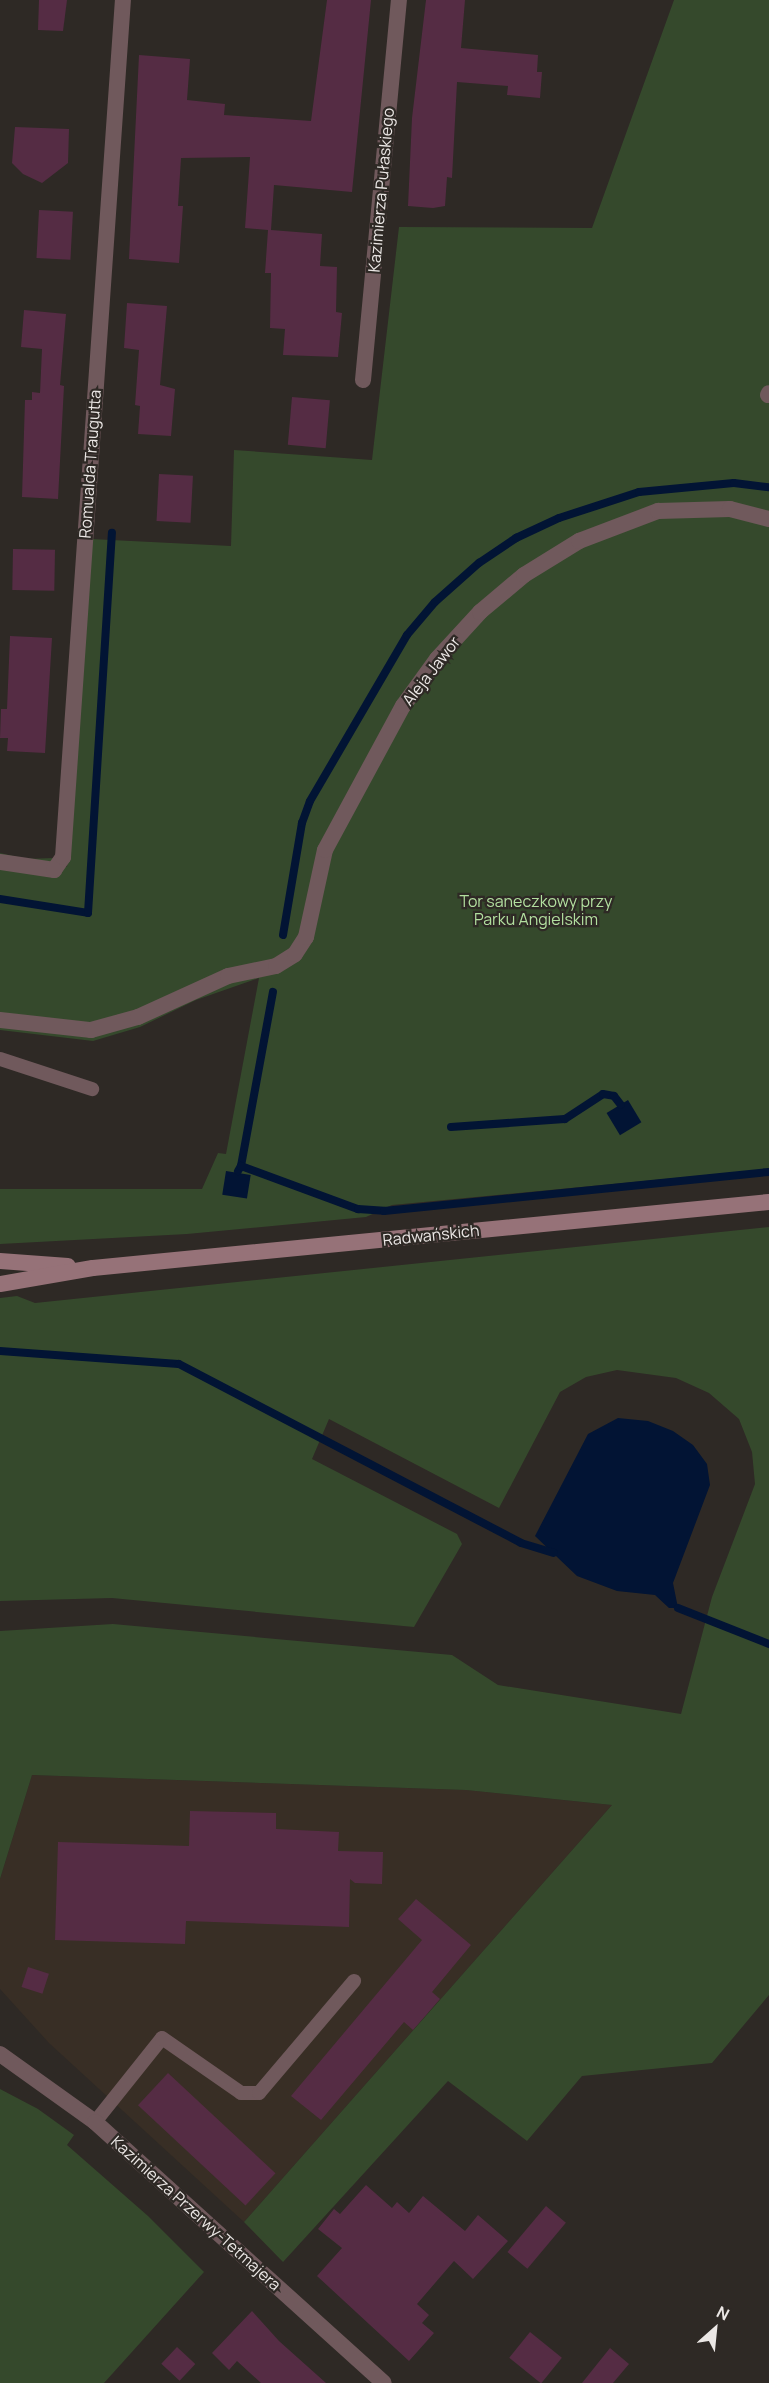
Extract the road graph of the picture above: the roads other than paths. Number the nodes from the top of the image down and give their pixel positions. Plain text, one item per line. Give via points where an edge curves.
1 (123, 0) edge
2 (399, 0) edge
3 (363, 380) dead end
4 (769, 519) edge
5 (0, 862) edge
6 (0, 1020) edge
7 (0, 1059) edge
8 (92, 1089) dead end
9 (769, 1202) edge
10 (0, 1261) edge
11 (93, 1268) junction
12 (0, 1284) edge
13 (354, 1981) dead end
14 (0, 2054) edge
15 (95, 2122) junction
16 (384, 2383) edge

1 - 5 street, Romualda Traugutta via 63,857 54,870
2 - 3 street, Kazimierza Pułaskiego
4 - 6 street, Aleja Jawor via 730,509 658,511 614,525 524,575 480,612 437,659 403,706 325,850 300,945 276,966 228,976 138,1017 91,1030
7 - 8 lane
9 - 11 main road, Radwańskich
10 - 11 main road, Radwańskich
11 - 12 main road, Radwańskich
13 - 15 lane via 259,2094 241,2093 162,2038
14 - 15 street, Kazimierza Przerwy-Tetmajera
15 - 16 street, Kazimierza Przerwy-Tetmajera

